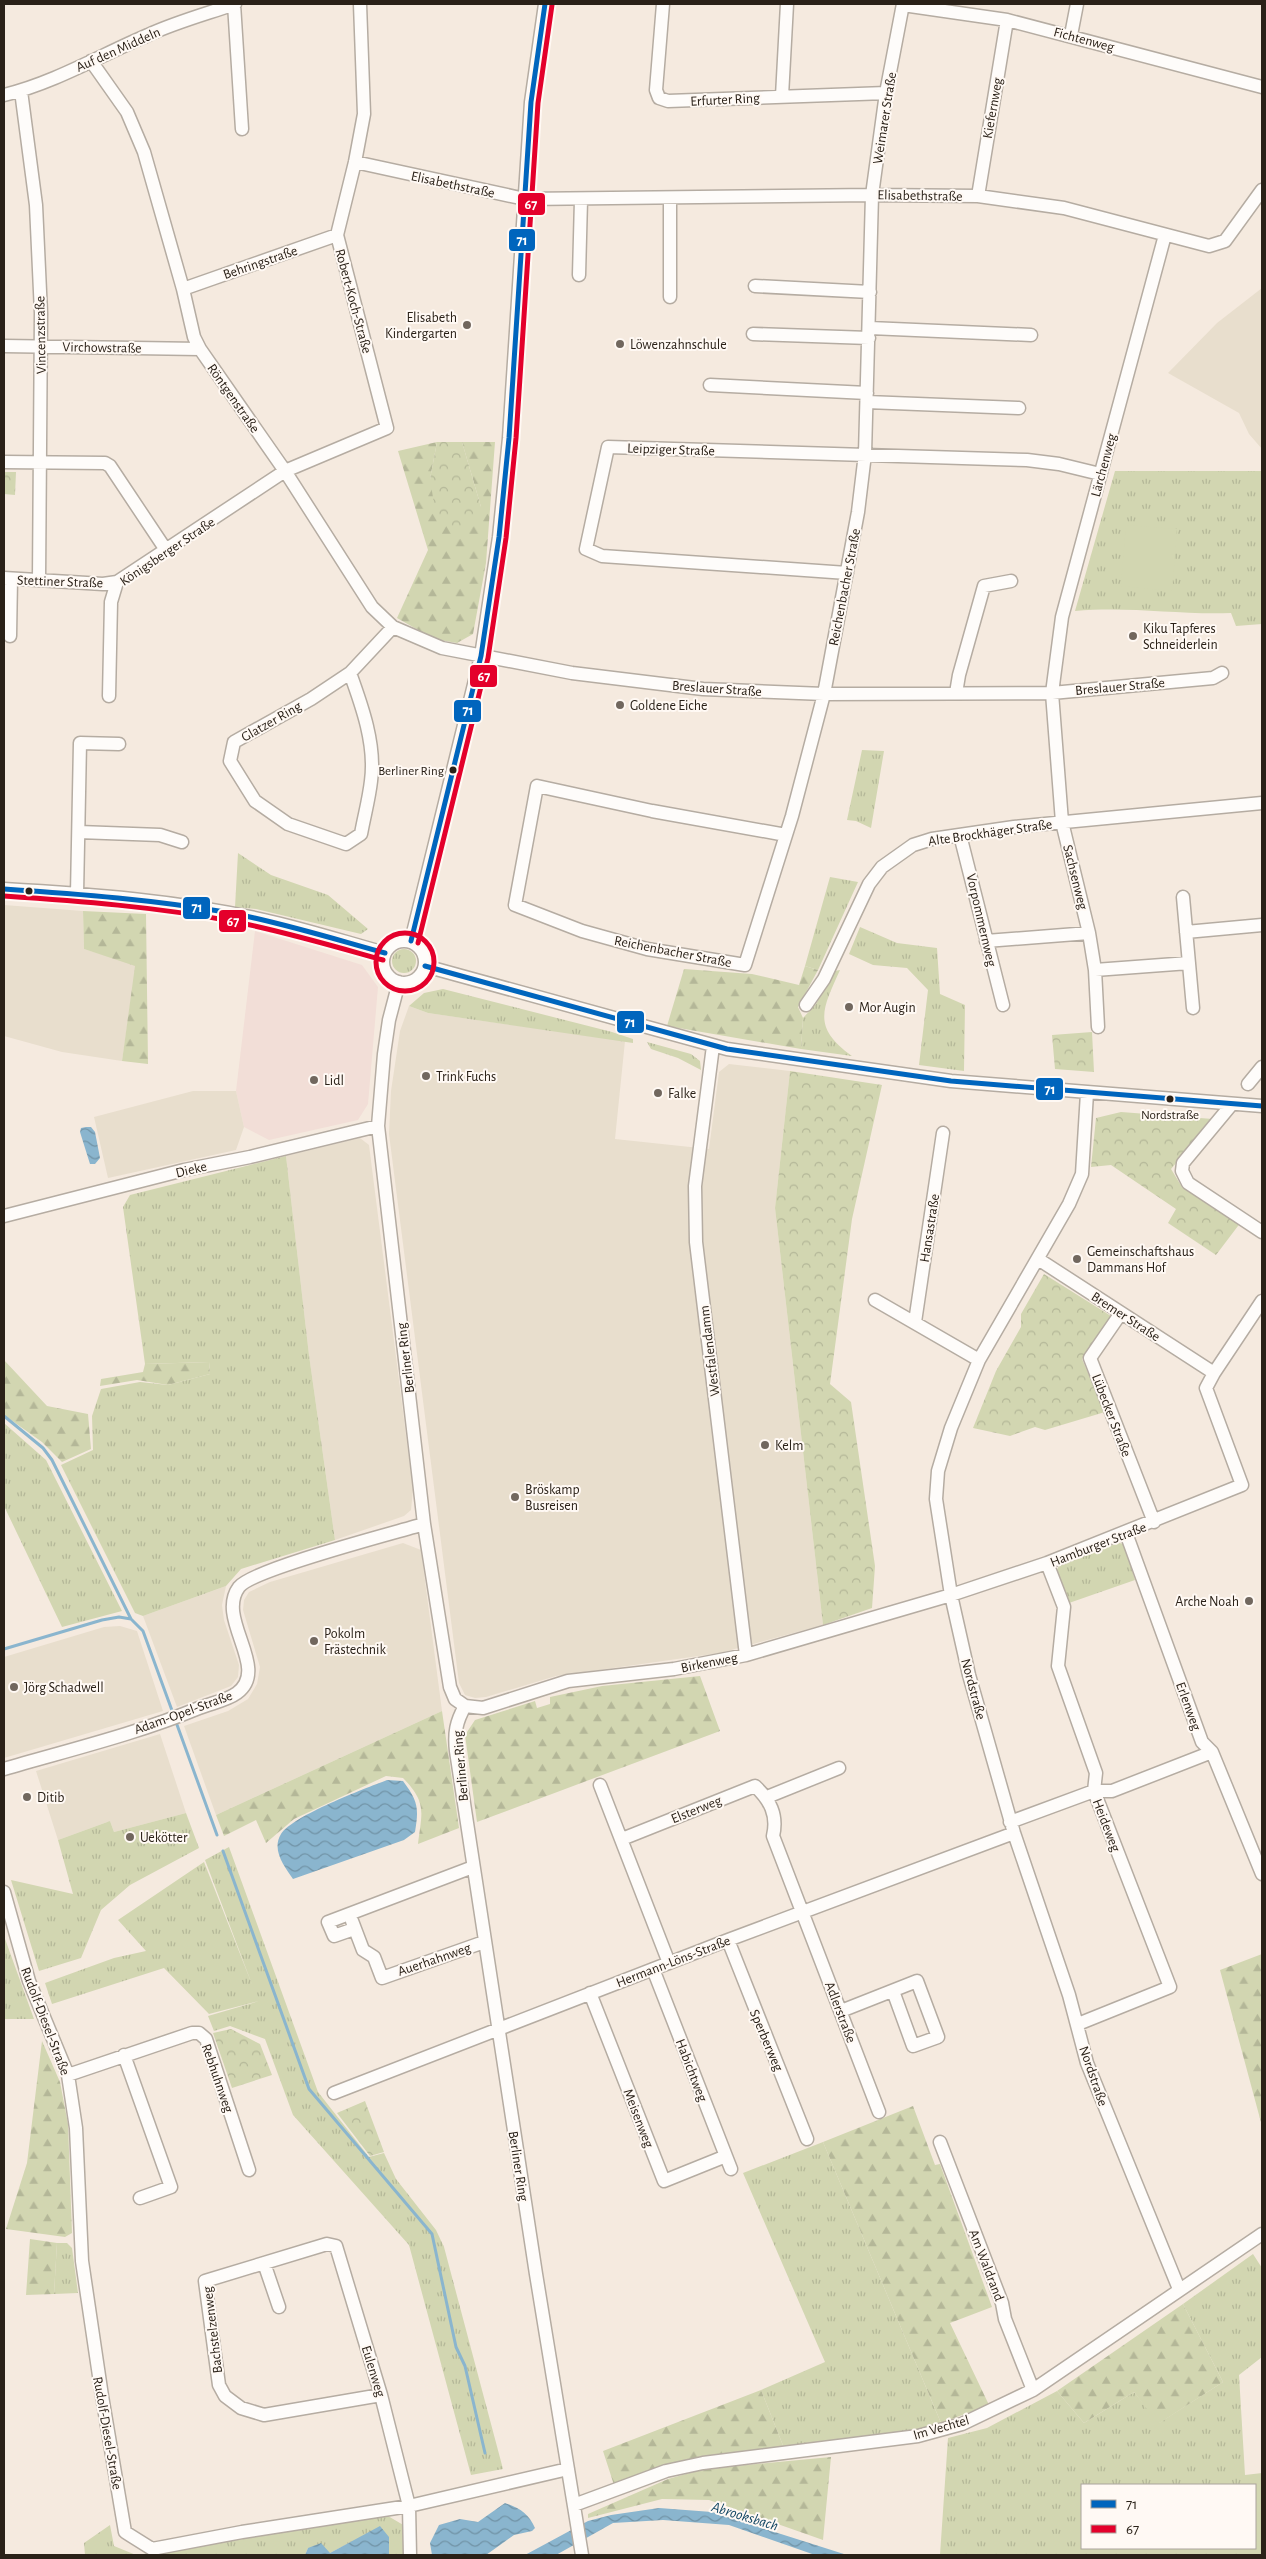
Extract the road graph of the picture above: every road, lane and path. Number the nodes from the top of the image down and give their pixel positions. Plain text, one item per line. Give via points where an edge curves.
1 (234, 4) edge
2 (360, 4) edge
3 (545, 4) edge
4 (663, 4) edge
5 (787, 4) edge
6 (903, 4) edge
7 (1077, 4) edge
8 (1007, 20) junction
9 (1071, 35) junction
10 (90, 61) junction
11 (1262, 87) edge
12 (21, 91) junction
13 (886, 93) junction
14 (4, 95) edge
15 (782, 96) junction
16 (242, 129) dead end
17 (355, 162) junction
18 (1262, 190) edge
19 (872, 194) junction
20 (978, 196) junction
21 (670, 198) junction
22 (526, 199) junction
23 (581, 200) junction
24 (1165, 235) junction
25 (337, 236) junction
26 (579, 275) dead end
27 (755, 286) dead end
28 (183, 289) junction
29 (870, 292) junction
30 (670, 297) dead end
31 (870, 333) junction
32 (752, 334) dead end
33 (1031, 335) dead end
34 (4, 346) edge
35 (40, 346) junction
36 (200, 349) junction
37 (710, 385) dead end
38 (867, 397) junction
39 (1019, 408) dead end
40 (866, 454) junction
41 (4, 462) edge
42 (41, 462) junction
43 (285, 471) junction
44 (1100, 474) junction
45 (166, 550) junction
46 (847, 573) junction
47 (8, 579) edge
48 (39, 580) junction
49 (1011, 580) dead end
50 (117, 582) junction
51 (393, 627) junction
52 (10, 636) dead end
53 (481, 656) junction
54 (1222, 672) dead end
55 (350, 673) junction
56 (956, 693) junction
57 (1052, 693) junction
58 (824, 694) junction
59 (109, 696) dead end
60 (119, 744) dead end
61 (1262, 803) edge
62 (1062, 822) junction
63 (79, 832) junction
64 (786, 835) junction
65 (960, 835) junction
66 (182, 842) dead end
67 (4, 889) edge
68 (77, 894) junction
69 (1183, 897) dead end
70 (1262, 926) edge
71 (1186, 932) junction
72 (1089, 933) junction
73 (411, 941) junction
74 (986, 941) junction
75 (385, 953) junction
76 (1189, 962) junction
77 (425, 966) junction
78 (1094, 970) junction
79 (399, 982) junction
80 (806, 1005) dead end
81 (1003, 1005) dead end
82 (1193, 1008) dead end
83 (1098, 1027) dead end
84 (713, 1046) junction
85 (1262, 1067) edge
86 (1248, 1084) dead end
87 (1087, 1093) junction
88 (1232, 1104) junction
89 (1262, 1106) edge
90 (378, 1126) junction
91 (943, 1133) dead end
92 (4, 1216) edge
93 (1262, 1232) edge
94 (1038, 1259) junction
95 (875, 1300) dead end
96 (1262, 1301) edge
97 (1121, 1312) junction
98 (915, 1322) junction
99 (980, 1360) junction
100 (1214, 1372) junction
101 (1154, 1522) junction
102 (424, 1524) junction
103 (1126, 1533) junction
104 (1047, 1563) junction
105 (951, 1595) junction
106 (746, 1655) junction
107 (465, 1706) junction
108 (1212, 1752) junction
109 (839, 1768) dead end
110 (4, 1769) edge
111 (600, 1785) dead end
112 (1094, 1791) junction
113 (767, 1797) junction
114 (1012, 1827) junction
115 (622, 1839) junction
116 (472, 1867) junction
117 (1262, 1874) edge
118 (4, 1892) edge
119 (802, 1912) junction
120 (349, 1914) junction
121 (354, 1929) junction
122 (728, 1940) junction
123 (484, 1942) junction
124 (669, 1963) junction
125 (653, 1970) junction
126 (892, 1991) junction
127 (590, 1993) junction
128 (841, 2011) junction
129 (1078, 2024) junction
130 (498, 2028) junction
131 (124, 2055) junction
132 (68, 2075) junction
133 (334, 2093) dead end
134 (879, 2112) dead end
135 (807, 2139) dead end
136 (940, 2142) dead end
137 (726, 2156) junction
138 (731, 2169) dead end
139 (249, 2170) dead end
140 (140, 2198) dead end
141 (1262, 2234) edge
142 (327, 2244) joint
143 (264, 2263) junction
144 (1179, 2289) junction
145 (279, 2308) dead end
146 (1033, 2390) junction
147 (381, 2395) junction
148 (568, 2469) junction
149 (409, 2506) junction
150 (574, 2506) junction
151 (582, 2552) edge
152 (410, 2555) edge

1 - 10 street, Auf den Middeln via 151,33
1 - 16 street, Auf den Middeln
2 - 17 street, Robert-Koch-Straße via 364,114
3 - 22 street via 531,102
4 - 15 street, Erfurter Ring via 656,90 659,98 668,102
5 - 15 street
6 - 8 street, Fichtenweg
6 - 13 street, Weimarer Straße
7 - 9 street
8 - 9 street, Fichtenweg
8 - 20 street, Kiefernweg
9 - 11 street, Fichtenweg
10 - 12 street, Auf den Middeln
10 - 28 street, Röntgenstraße via 126,112 144,152
12 - 14 street, Auf den Middeln
12 - 35 street, Vincenzstraße via 36,205
13 - 15 street, Erfurter Ring
13 - 19 street, Weimarer Straße
17 - 22 street, Elisabethstraße
17 - 25 street, Robert-Koch-Straße
18 - 24 street via 1225,241 1209,246
19 - 20 street, Elisabethstraße
19 - 21 street, Elisabethstraße
19 - 29 street, Weimarer Straße
20 - 24 street, Elisabethstraße via 1064,208
21 - 23 street, Elisabethstraße
21 - 30 street
22 - 23 street, Elisabethstraße
22 - 53 street via 509,438 499,537
23 - 26 street
24 - 44 street, Lärchenweg
25 - 28 street, Behringstraße
25 - 43 street, Robert-Koch-Straße via 387,428
27 - 29 street
28 - 36 street, Röntgenstraße via 194,337
29 - 31 street, Weimarer Straße
31 - 32 street
31 - 33 street
31 - 38 street, Weimarer Straße
34 - 35 street, Virchowstraße
35 - 36 street, Virchowstraße
35 - 42 street, Vincenzstraße
36 - 43 street, Röntgenstraße
37 - 38 street
38 - 39 street
38 - 40 street, Weimarer Straße
40 - 44 street, Leipziger Straße via 1027,460
40 - 46 street, Reichenbacher Straße
40 - 46 street, Leipziger Straße via 608,446 586,548 602,556
41 - 42 street
42 - 45 street via 105,463 110,466
42 - 48 street, Vincenzstraße
43 - 45 street, Königsberger Straße
43 - 51 street, Röntgenstraße via 372,607
44 - 57 street, Lärchenweg via 1062,617
45 - 50 street, Königsberger Straße
46 - 58 street, Reichenbacher Straße
47 - 48 street, Stettiner Straße
47 - 52 street
48 - 50 street, Stettiner Straße
49 - 56 street via 984,586
50 - 59 street, Königsberger Straße via 111,602
51 - 53 street, Röntgenstraße via 442,648
51 - 55 street, Glatzer Ring
53 - 58 street, Breslauer Straße via 703,689
53 - 73 street
54 - 57 street, Breslauer Straße via 1213,678
55 - 55 street, Glatzer Ring via 234,742 230,761 255,801 288,824 346,844 361,834 372,780 369,737
56 - 57 street, Breslauer Straße
56 - 58 street, Breslauer Straße
57 - 62 street, Lärchenweg
58 - 64 street, Reichenbacher Straße
60 - 63 street via 80,743
61 - 62 street, Alte Brockhäger Straße
62 - 65 street, Alte Brockhäger Straße
62 - 72 street, Sachsenweg
63 - 66 street via 160,835
63 - 68 street
64 - 64 street, Reichenbacher Straße via 745,965 647,948 582,931 515,905 537,786
65 - 74 street, Vorpommernweg
65 - 80 street, Alte Brockhäger Straße via 913,845 882,867 869,884 824,979
67 - 68 street
68 - 75 street via 263,920
69 - 71 street
70 - 71 street
71 - 76 street
72 - 74 street
72 - 78 street, Sachsenweg
73 - 75 street via 398,941
73 - 77 street via 421,948
74 - 81 street, Vorpommernweg
75 - 79 street via 383,960 387,974
76 - 78 street
76 - 82 street
77 - 79 street via 418,978
77 - 84 street
78 - 83 street, Sachsenweg
79 - 90 street, Berliner Ring via 384,1054
84 - 87 street via 943,1080
84 - 106 street, Westfalendamm via 695,1186 696,1242
85 - 86 street
87 - 88 street
87 - 94 street, Nordstraße via 1082,1174
88 - 89 street
88 - 93 street via 1183,1163 1182,1171 1188,1183
90 - 92 street, Dieke via 184,1170
90 - 102 street, Berliner Ring
91 - 98 street, Hansastraße
94 - 97 street, Bremer Straße via 1110,1299
94 - 99 street, Nordstraße
95 - 98 street
96 - 100 street
97 - 100 street, Bremer Straße
97 - 101 street, Lübecker Straße via 1090,1358
98 - 99 street
99 - 105 street, Nordstraße via 951,1428 938,1471 936,1499
100 - 101 street, Hamburger Straße via 1206,1388 1242,1485
101 - 103 street, Hamburger Straße
102 - 107 street, Berliner Ring via 450,1687 455,1699
102 - 110 street, Adam-Opel-Straße via 267,1571 240,1586 233,1598 232,1610 248,1666 246,1680 239,1692 162,1722
103 - 104 street, Hamburger Straße
103 - 108 street, Erlenweg via 1202,1742
104 - 105 street, Hamburger Straße
104 - 112 street, Heideweg via 1064,1607 1058,1666 1096,1773
105 - 106 street, Birkenweg
105 - 114 street, Nordstraße
106 - 107 street, Birkenweg via 674,1669 568,1681 483,1708
107 - 116 street, Berliner Ring via 454,1733
108 - 112 street, Hermann-Löns-Straße via 1112,1791
108 - 117 street, Erlenweg
109 - 113 street
111 - 115 street
112 - 114 street, Hermann-Löns-Straße
112 - 129 street, Heideweg via 1170,1987
113 - 115 street, Elsterweg via 755,1786
113 - 119 street via 776,1822 773,1836
114 - 119 street, Hermann-Löns-Straße
114 - 129 street, Nordstraße
115 - 124 street
116 - 120 street
116 - 123 street, Berliner Ring
118 - 132 street, Rudolf-Diesel-Straße via 29,1981
119 - 122 street, Hermann-Löns-Straße
119 - 128 street, Adlerstraße
120 - 121 street, Auerhahnweg
120 - 121 street via 328,1922 334,1936
121 - 123 street, Auerhahnweg via 363,1950 374,1957 382,1978
122 - 124 street, Hermann-Löns-Straße
122 - 135 street, Sperberweg
123 - 130 street, Berliner Ring
124 - 125 street, Hermann-Löns-Straße
125 - 127 street, Hermann-Löns-Straße
125 - 137 street, Habichtweg
126 - 126 street via 917,1981 938,2037 913,2046
126 - 128 street
127 - 130 street, Hermann-Löns-Straße
127 - 137 street, Meisenweg via 664,2181
128 - 134 street, Adlerstraße
129 - 144 street, Nordstraße via 1087,2063
130 - 133 street, Hermann-Löns-Straße
130 - 148 street, Berliner Ring
131 - 132 street, Rebhuhnweg
131 - 139 street, Rebhuhnweg via 192,2033 199,2033 206,2039
131 - 140 street via 171,2187
132 - 149 street, Rudolf-Diesel-Straße via 76,2128 82,2261 125,2532 152,2549
136 - 146 street, Am Waldrand
137 - 138 street, Habichtweg
141 - 144 street, Im Vechtel
142 - 143 street, Bachstelzenweg
142 - 147 street, Eulenweg via 336,2246
143 - 145 street
143 - 147 street, Bachstelzenweg via 205,2281 215,2364 225,2396 241,2408 264,2414
144 - 146 street, Im Vechtel
146 - 150 street, Im Vechtel via 962,2424 918,2436 703,2463 666,2471
147 - 149 street, Eulenweg
148 - 149 street, Rudolf-Diesel-Straße
148 - 150 street, Berliner Ring
149 - 152 street
150 - 151 street, Berliner Ring

